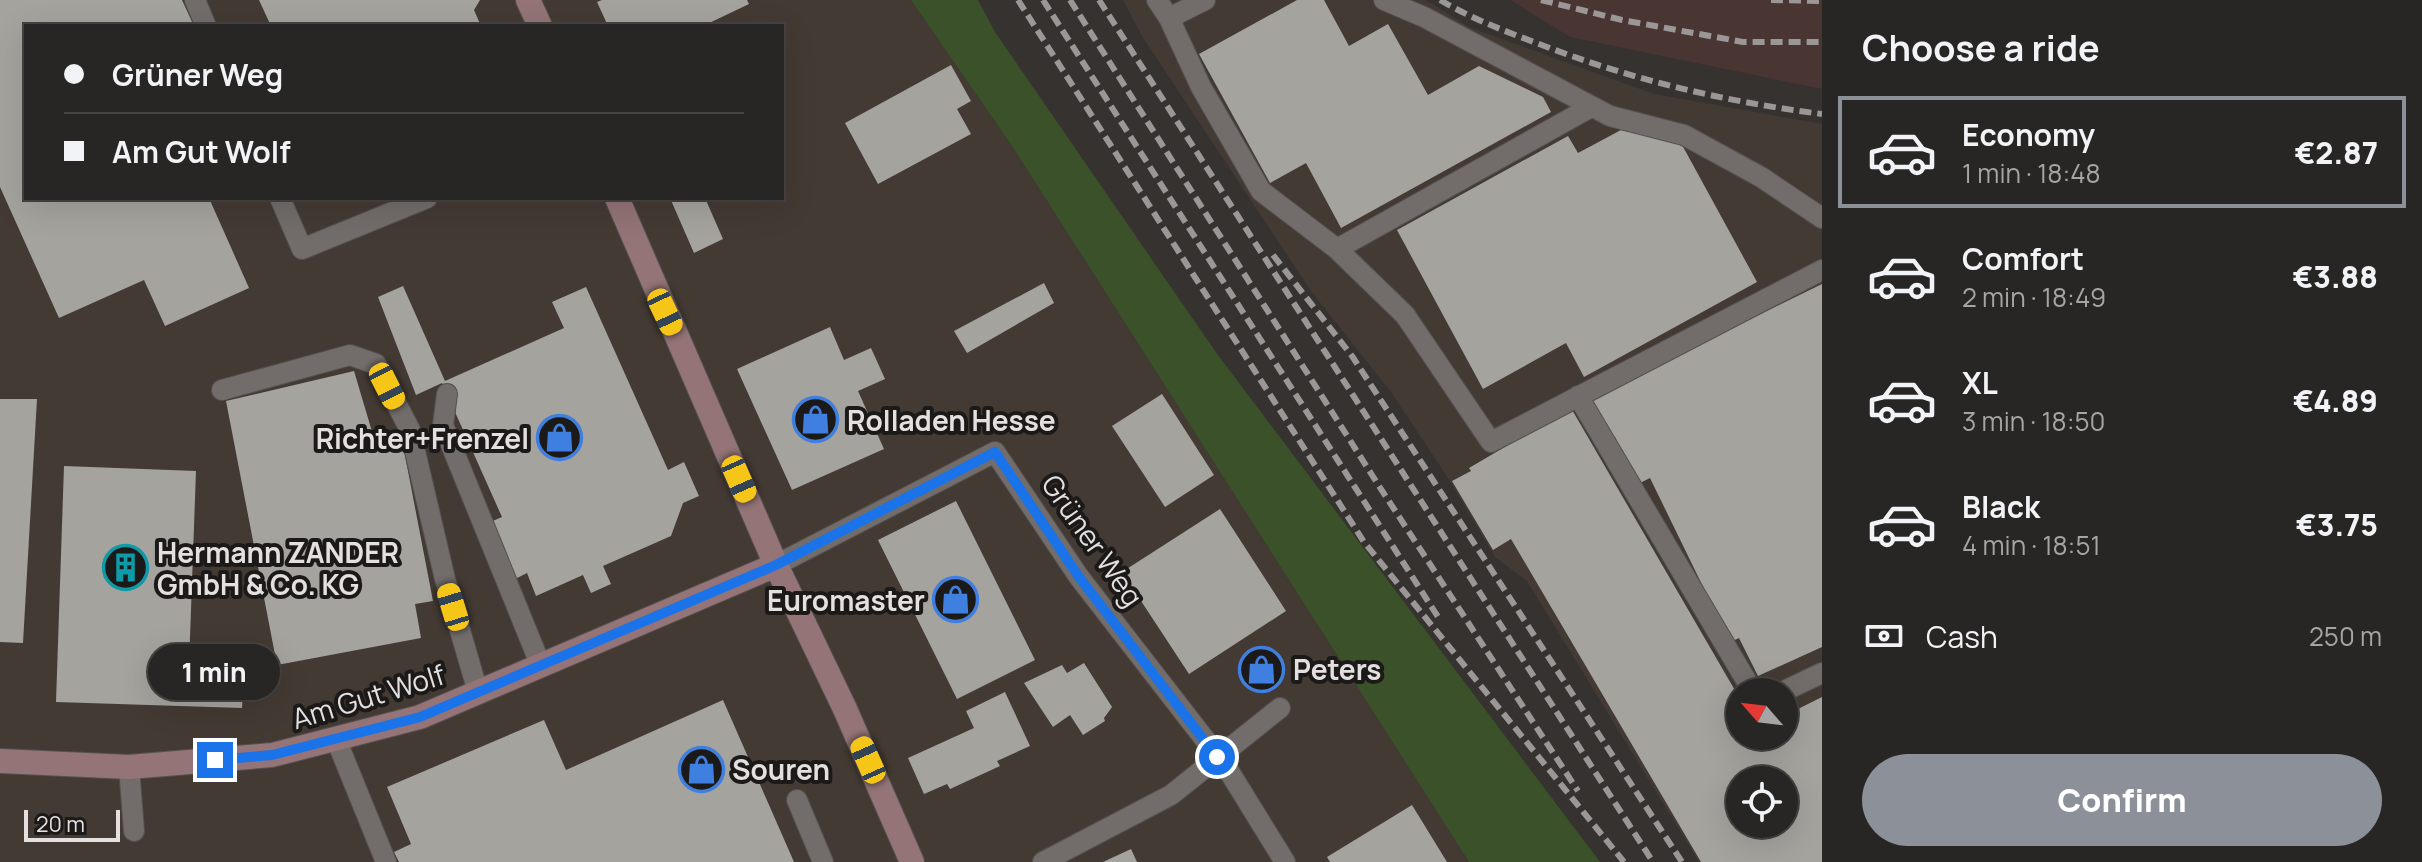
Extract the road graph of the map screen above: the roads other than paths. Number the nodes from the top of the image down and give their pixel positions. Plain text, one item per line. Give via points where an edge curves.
1 (195, 0) edge
2 (528, 0) edge
3 (1157, 0) edge
4 (1205, 0) edge
5 (1384, 0) edge
6 (1169, 18) junction
7 (205, 24) edge
8 (539, 24) edge
9 (1591, 107) junction
10 (281, 200) edge
11 (422, 200) edge
12 (618, 200) edge
13 (1822, 218) edge
14 (1337, 249) junction
15 (1822, 270) edge
16 (222, 390) dead end
17 (447, 394) dead end
18 (1578, 396) junction
19 (776, 565) junction
20 (541, 666) junction
21 (1822, 673) edge
22 (1745, 678) edge
23 (1798, 684) edge
24 (478, 692) junction
25 (1280, 708) dead end
26 (336, 739) junction
27 (1217, 757) junction
28 (0, 761) edge
29 (129, 767) junction
30 (797, 800) dead end
31 (134, 831) dead end
32 (386, 862) edge
33 (823, 862) edge
34 (912, 862) edge
35 (1043, 862) edge
36 (1285, 862) edge

1 - 7 lane
2 - 8 street
3 - 6 lane
4 - 6 lane
5 - 9 lane
6 - 14 lane via 1201,87 1261,191
9 - 13 lane via 1684,135
9 - 14 lane
10 - 11 lane via 302,249
12 - 19 street
14 - 18 lane via 1405,315 1491,442
15 - 18 lane
16 - 24 lane via 350,355 376,364 410,430
17 - 20 lane via 443,425
18 - 22 lane
19 - 20 street, Am Gut Wolf
19 - 27 lane, Grüner Weg via 995,452 1079,577
19 - 34 street
20 - 24 street, Am Gut Wolf
21 - 23 lane
24 - 26 street, Am Gut Wolf via 420,717
25 - 27 lane
26 - 29 street, Am Gut Wolf via 272,755
26 - 32 lane
27 - 35 lane via 1171,795
27 - 36 lane, Grüner Weg
28 - 29 street, Am Gut Wolf
29 - 31 lane
30 - 33 lane

